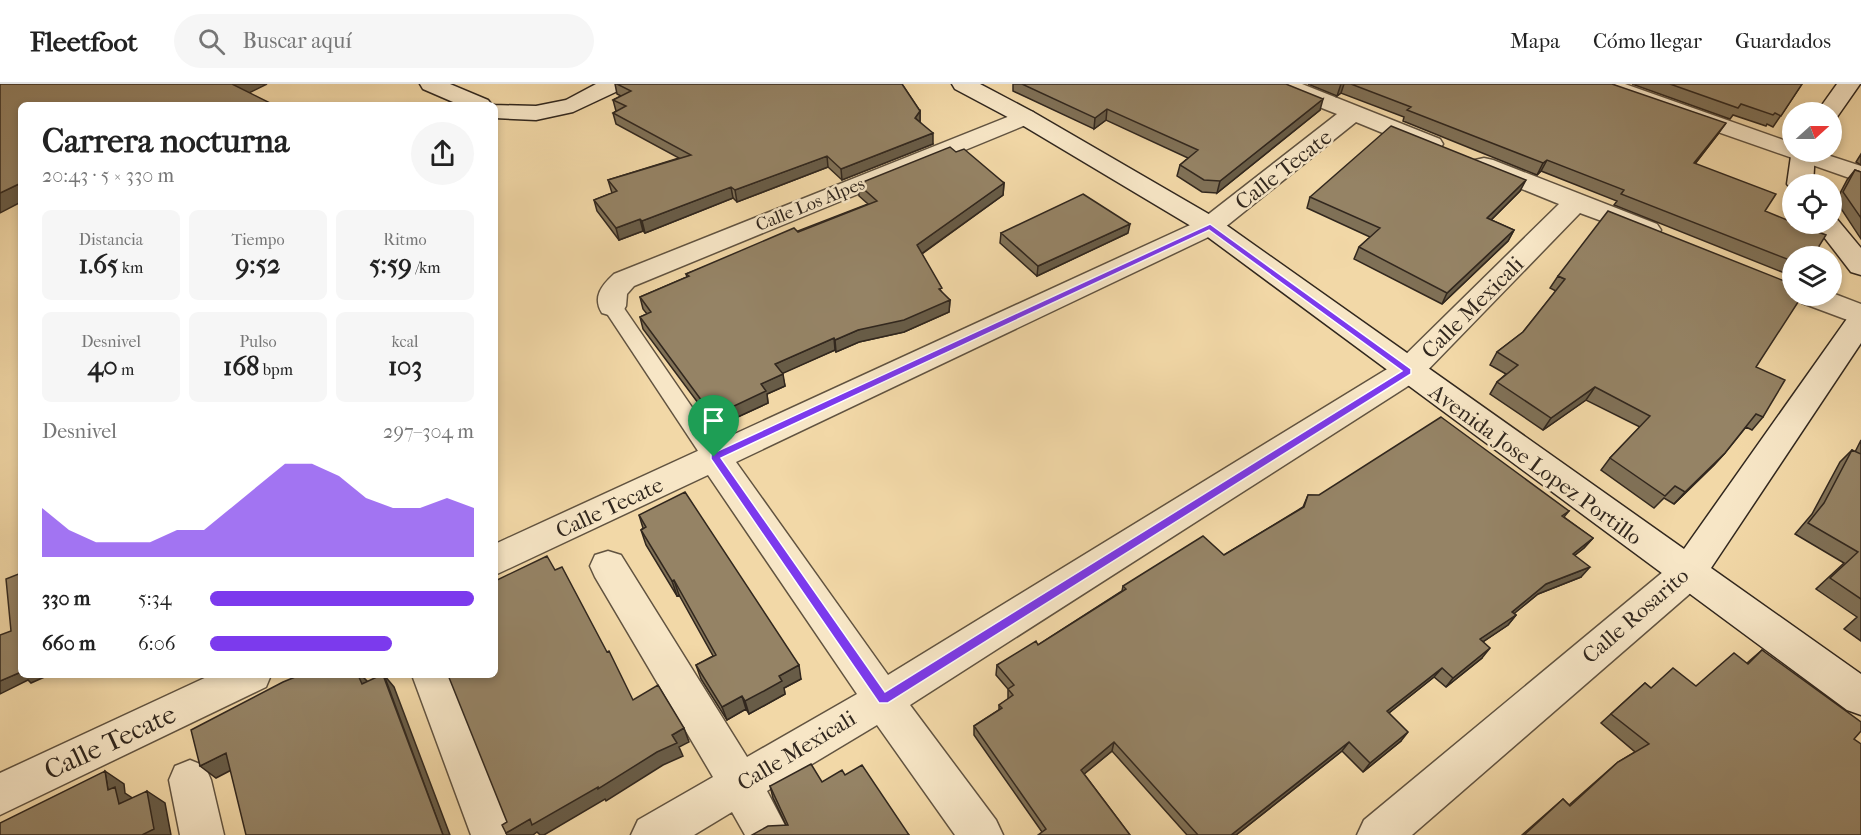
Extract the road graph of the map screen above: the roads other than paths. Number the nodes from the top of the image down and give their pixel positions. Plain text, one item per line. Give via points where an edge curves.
1 (431, 84) edge
2 (615, 84) edge
3 (963, 84) edge
4 (1282, 84) edge
5 (1603, 84) edge
6 (1849, 84) edge
7 (473, 102) edge
8 (1836, 102) edge
9 (498, 111) edge
10 (1353, 113) junction
11 (1025, 117) junction
12 (1782, 146) edge
13 (1827, 162) edge
14 (1861, 174) edge
15 (1576, 202) junction
16 (1210, 226) junction
17 (1835, 234) edge
18 (1673, 240) edge
19 (1861, 267) edge
20 (612, 306) joint
21 (1835, 306) edge
22 (1861, 317) edge
23 (1408, 372) junction
24 (714, 457) junction
25 (498, 559) edge
26 (608, 566) dead end
27 (1688, 573) junction
28 (246, 678) edge
29 (431, 678) edge
30 (1861, 697) edge
31 (884, 700) junction
32 (190, 780) dead end
33 (740, 784) junction
34 (0, 794) edge
35 (202, 835) edge
36 (493, 835) edge
37 (653, 835) edge
38 (768, 835) edge
39 (981, 835) edge
40 (1379, 835) edge

1 - 7 street
2 - 9 street via 573,105 536,113
3 - 11 street, Avenida Jose Lopez Portillo
4 - 10 street
5 - 12 street
6 - 8 street
10 - 15 street
10 - 16 street, Calle Tecate
11 - 16 street, Avenida Jose Lopez Portillo
11 - 20 street, Calle Los Alpes via 624,280 613,291
13 - 14 street
15 - 18 street
15 - 23 street, Calle Mexicali
16 - 23 street, Avenida Jose Lopez Portillo
16 - 24 street, Calle Tecate
17 - 19 street
20 - 24 lane
21 - 22 street
22 - 27 street, Calle Rosarito
23 - 27 street, Avenida Jose Lopez Portillo
23 - 31 street, Calle Mexicali
24 - 25 street, Calle Tecate
24 - 31 street
26 - 33 street
27 - 30 street, Avenida Jose Lopez Portillo
27 - 40 street, Calle Rosarito
28 - 34 street, Calle Tecate
29 - 36 street
31 - 33 street, Calle Mexicali
31 - 39 street
32 - 35 street
33 - 37 street, Calle Mexicali
33 - 38 street

